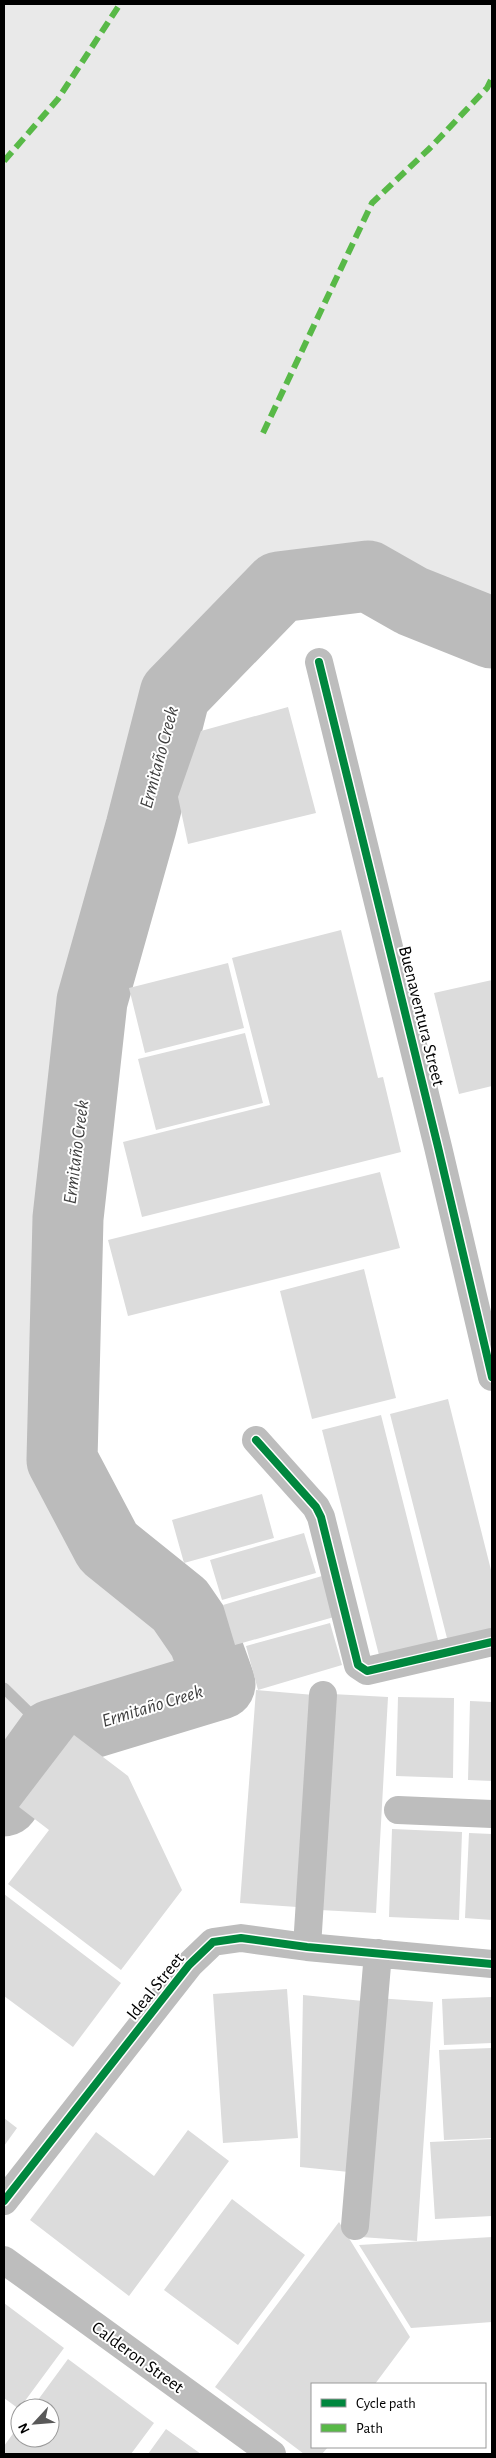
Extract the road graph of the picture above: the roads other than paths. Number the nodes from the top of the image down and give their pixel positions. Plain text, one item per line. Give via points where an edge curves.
1 (319, 662) dead end
2 (492, 1377) edge
3 (256, 1440) dead end
4 (492, 1642) edge
5 (323, 1695) dead end
6 (398, 1810) dead end
7 (492, 1814) edge
8 (307, 1947) junction
9 (378, 1953) junction
10 (492, 1964) edge
11 (4, 2201) edge
12 (355, 2226) dead end
13 (4, 2260) edge
14 (272, 2454) edge

1 - 2 street, Buenaventura Street
3 - 4 street via 316,1508 321,1518 358,1665 367,1672
5 - 8 street
6 - 7 street
8 - 9 street, Ideal Street
8 - 11 street, Ideal Street via 241,1938 213,1942 189,1965
9 - 10 street, Ideal Street
9 - 12 street
13 - 14 street, Calderon Street

